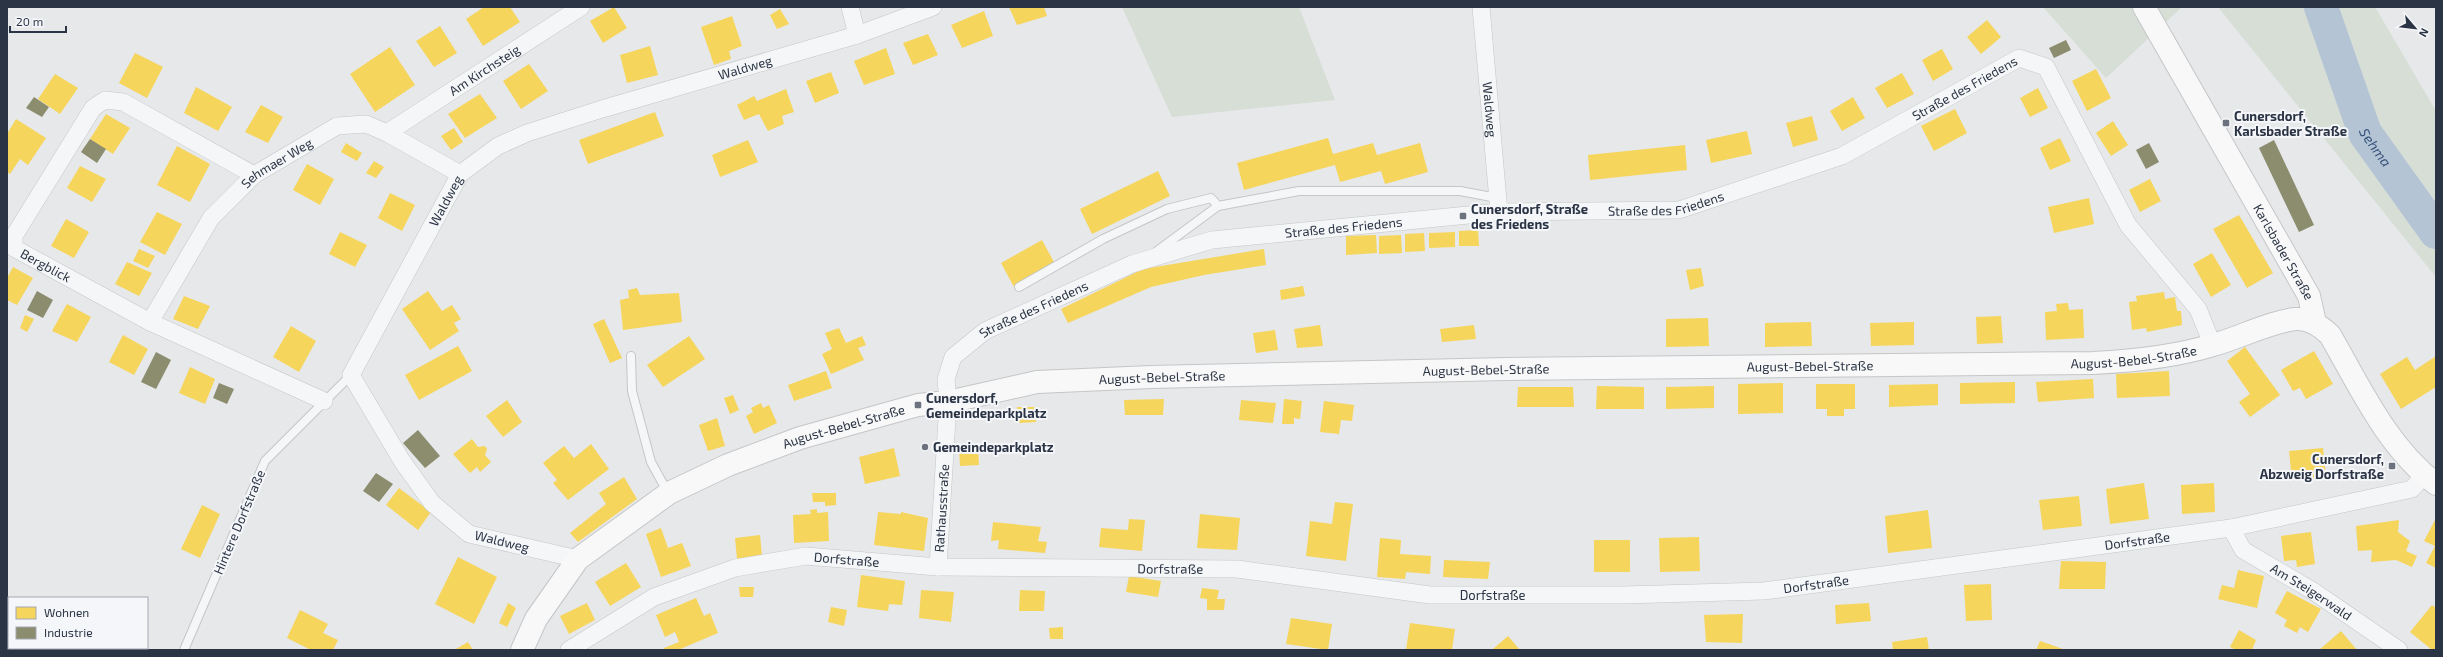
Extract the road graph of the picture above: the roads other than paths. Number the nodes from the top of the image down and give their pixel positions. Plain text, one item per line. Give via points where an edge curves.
1 (581, 7) edge
2 (850, 7) edge
3 (934, 7) edge
4 (1481, 7) edge
5 (2144, 7) edge
6 (857, 36) junction
7 (387, 133) junction
8 (460, 174) junction
9 (254, 175) junction
10 (1498, 205) junction
11 (1218, 206) junction
12 (1145, 260) junction
13 (1019, 287) dead end
14 (150, 322) junction
15 (2315, 324) junction
16 (2213, 346) junction
17 (631, 356) dead end
18 (350, 375) junction
19 (324, 401) junction
20 (948, 402) junction
21 (2430, 479) edge
22 (669, 494) junction
23 (2231, 528) junction
24 (578, 559) junction
25 (938, 567) junction
26 (184, 650) edge
27 (522, 650) edge
28 (569, 650) edge
29 (2399, 650) edge

1 - 7 street, Am Kirchsteig
2 - 6 street
3 - 6 street, Waldweg
4 - 10 street, Waldweg
5 - 15 main road, Karlsbader Straße via 2309,296
6 - 8 street, Waldweg via 527,133 498,146
7 - 8 street, Sehmaer Weg
7 - 9 street, Sehmaer Weg via 366,124 336,126
8 - 18 street, Waldweg
9 - 14 street, Sehmaer Weg via 212,218
9 - 14 street, Bergblick via 123,102 105,100 93,108 14,236 14,248
10 - 11 lane via 1460,191 1299,191
10 - 12 street, Straße des Friedens via 1212,240
10 - 16 street, Straße des Friedens via 1679,210 1842,156 2019,58 2046,67 2128,225 2198,309
11 - 12 lane
11 - 13 lane via 1210,198 1167,209 1103,240
12 - 20 street, Straße des Friedens via 985,331 953,357 946,379
14 - 19 street, Bergblick
15 - 16 main road, August-Bebel-Straße via 2296,319 2286,321
15 - 21 main road via 2330,335 2387,432
16 - 20 main road, August-Bebel-Straße via 2174,355 2093,363 1514,368 1144,377 1037,382
17 - 22 lane via 632,391 651,462
18 - 19 lane, Hintere Dorfstraße
18 - 24 street, Waldweg via 402,461 432,503 469,534
19 - 26 lane, Hintere Dorfstraße via 265,461
20 - 22 main road, August-Bebel-Straße via 918,405 800,438 728,465
20 - 25 street, Rathausstraße
21 - 23 street, Dorfstraße via 2412,489
22 - 24 main road, August-Bebel-Straße
23 - 25 street, Dorfstraße via 1764,591 1623,595 1430,595 1237,569
23 - 29 street, Am Steigerwald via 2243,550 2313,591
24 - 27 main road, August-Bebel-Straße via 536,619
25 - 28 street, Dorfstraße via 806,556 735,568 654,597

